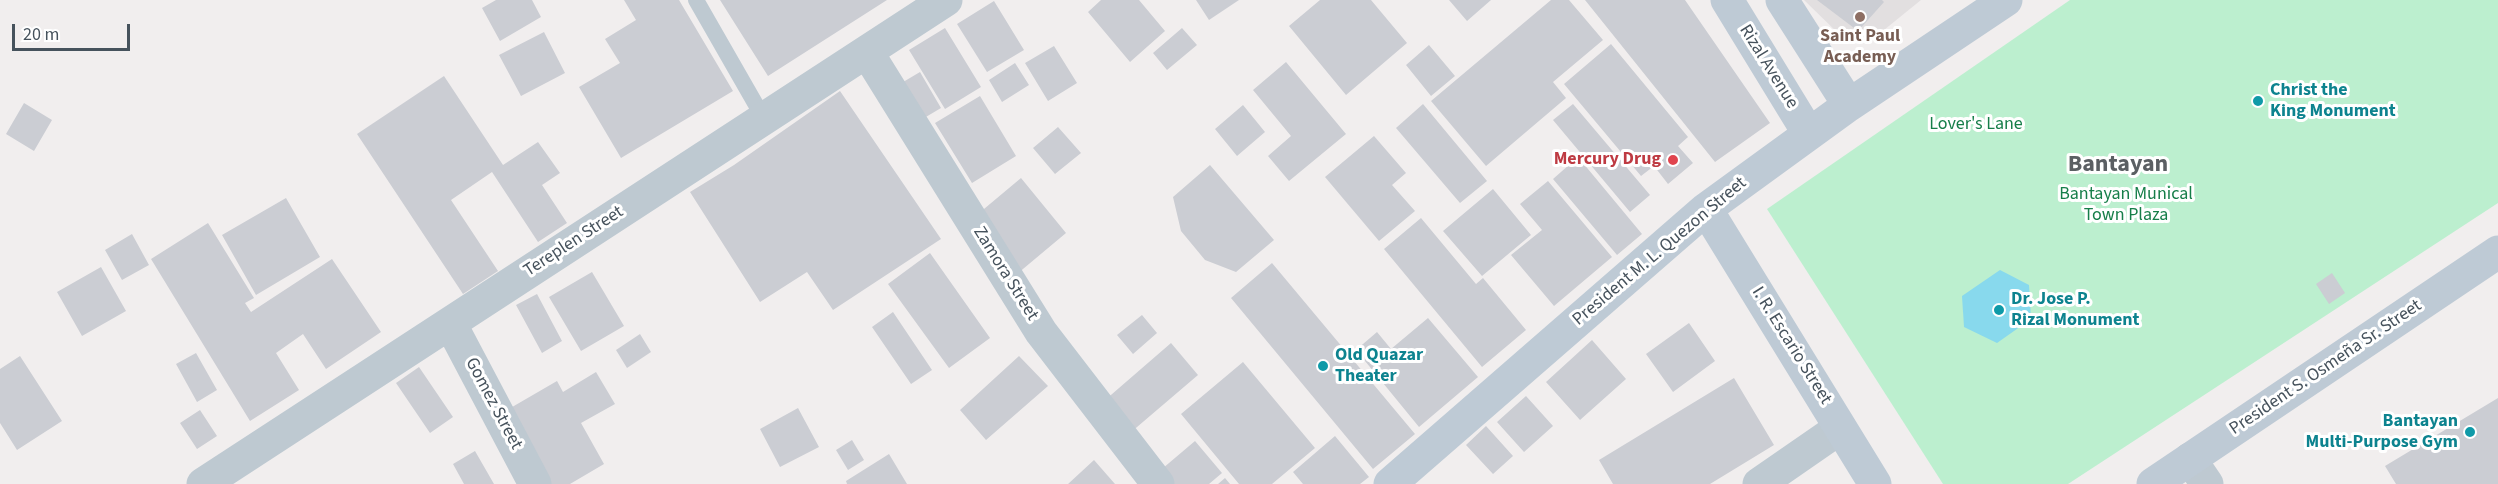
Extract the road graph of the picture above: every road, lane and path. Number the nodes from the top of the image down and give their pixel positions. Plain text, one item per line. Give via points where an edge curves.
1 (696, 0) edge
2 (946, 0) edge
3 (1726, 0) edge
4 (1782, 0) edge
5 (2006, 0) edge
6 (867, 52) junction
7 (1849, 105) junction
8 (763, 117) junction
9 (1809, 134) junction
10 (1706, 209) junction
11 (2498, 252) edge
12 (450, 323) junction
13 (1840, 428) junction
14 (2199, 471) edge
15 (2156, 483) edge
16 (203, 484) edge
17 (535, 484) edge
18 (1158, 484) edge
19 (1390, 484) edge
20 (1759, 484) edge
21 (1875, 484) edge

1 - 8 lane
2 - 6 street, Tereplen Street
3 - 9 main road, Rizal Avenue
4 - 7 main road
5 - 7 main road, President M. L. Quezon Street
6 - 8 street, Tereplen Street
6 - 18 street, Zamora Street via 1041,332
7 - 9 main road, President M. L. Quezon Street
8 - 12 street, Tereplen Street
9 - 10 main road, President M. L. Quezon Street
10 - 13 main road, I. R. Escario Street
10 - 19 main road, President M. L. Quezon Street
11 - 14 main road, President S. Osmeña Sr. Street
12 - 16 street, Tereplen Street
12 - 17 street, Gomez Street
13 - 20 street
13 - 21 main road, I. R. Escario Street
14 - 15 main road, President S. Osmeña Sr. Street

